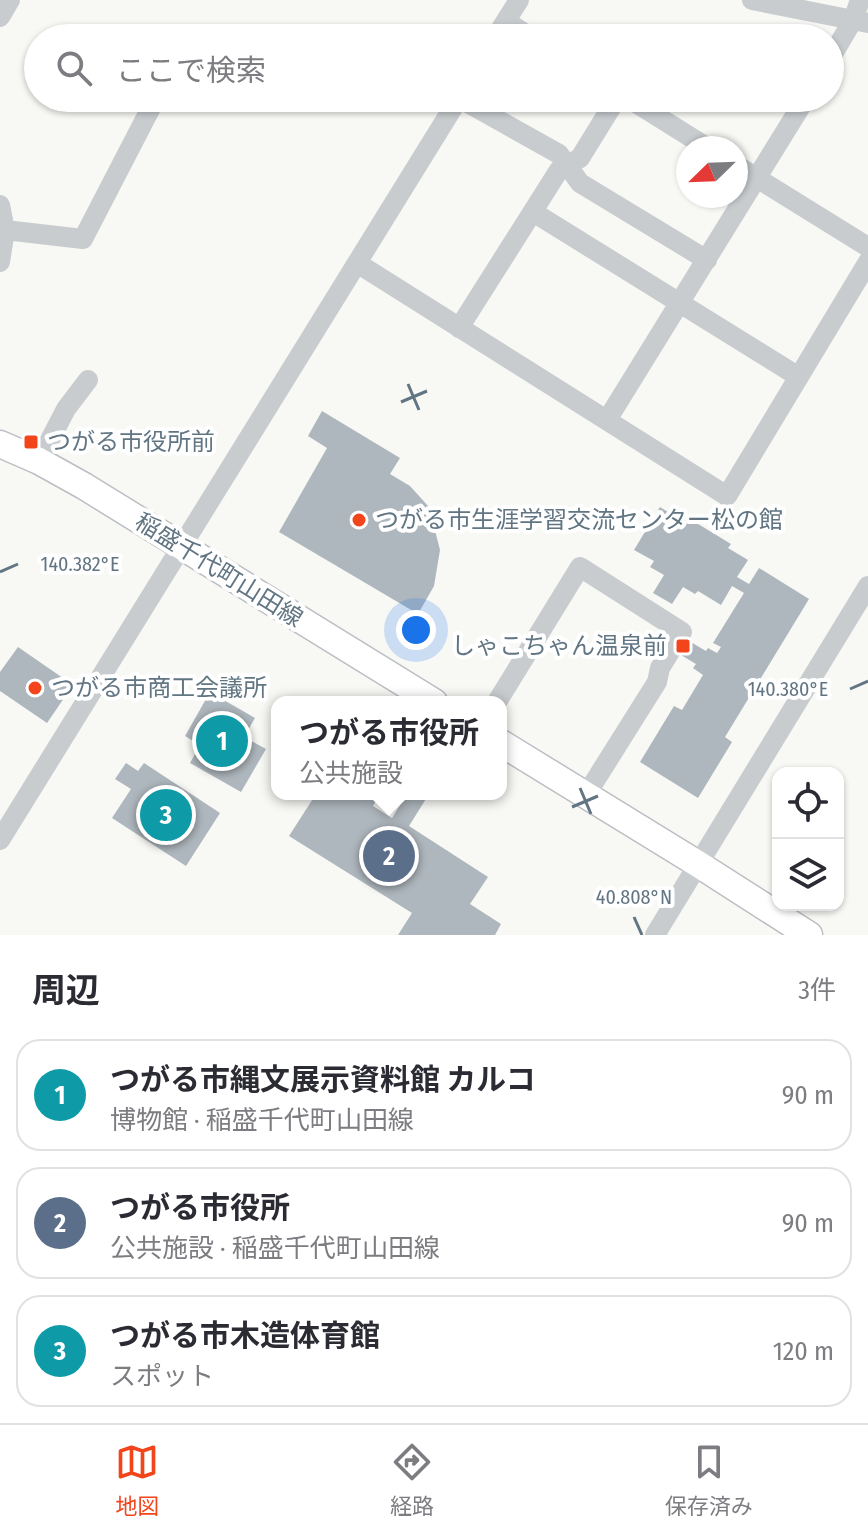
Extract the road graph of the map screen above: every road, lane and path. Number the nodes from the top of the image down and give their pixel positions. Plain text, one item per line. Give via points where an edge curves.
1 (10, 0) edge
2 (519, 0) edge
3 (752, 0) edge
4 (860, 0) edge
5 (0, 17) edge
6 (861, 22) edge
7 (504, 24) edge
8 (844, 42) edge
9 (149, 112) edge
10 (450, 112) edge
11 (484, 112) edge
12 (608, 112) edge
13 (650, 112) edge
14 (798, 112) edge
15 (689, 136) edge
16 (567, 165) junction
17 (748, 173) edge
18 (757, 179) junction
19 (0, 205) edge
20 (533, 212) junction
21 (5, 230) junction
22 (868, 247) edge
23 (707, 260) junction
24 (0, 262) edge
25 (868, 262) edge
26 (357, 263) junction
27 (680, 303) junction
28 (459, 328) junction
29 (799, 377) junction
30 (88, 380) dead end
31 (607, 420) junction
32 (0, 444) edge
33 (39, 461) junction
34 (182, 547) junction
35 (868, 586) edge
36 (424, 696) edge
37 (501, 696) edge
38 (507, 747) edge
39 (586, 795) junction
40 (0, 840) edge
41 (698, 864) junction
42 (655, 935) edge
43 (809, 935) edge

1 - 5 street
2 - 7 street
3 - 6 street
4 - 6 street
6 - 8 street
9 - 21 street via 83,239
10 - 26 street
11 - 16 street via 559,154
12 - 16 street via 580,158
13 - 15 street
14 - 18 street
16 - 20 street
16 - 23 street via 580,183
17 - 18 street
18 - 22 street
18 - 23 street
19 - 21 street
20 - 27 street
20 - 28 street
21 - 24 street
23 - 27 street
25 - 29 street
26 - 28 street
26 - 34 street
27 - 29 street
27 - 31 street
28 - 31 street
29 - 31 street via 727,496
30 - 33 street
32 - 33 main road, 稲盛千代町山田線
33 - 34 main road, 稲盛千代町山田線
34 - 36 main road, 稲盛千代町山田線
34 - 40 street
35 - 41 street
37 - 39 street via 580,567 682,632
38 - 39 main road
39 - 41 main road
41 - 42 street
41 - 43 main road

